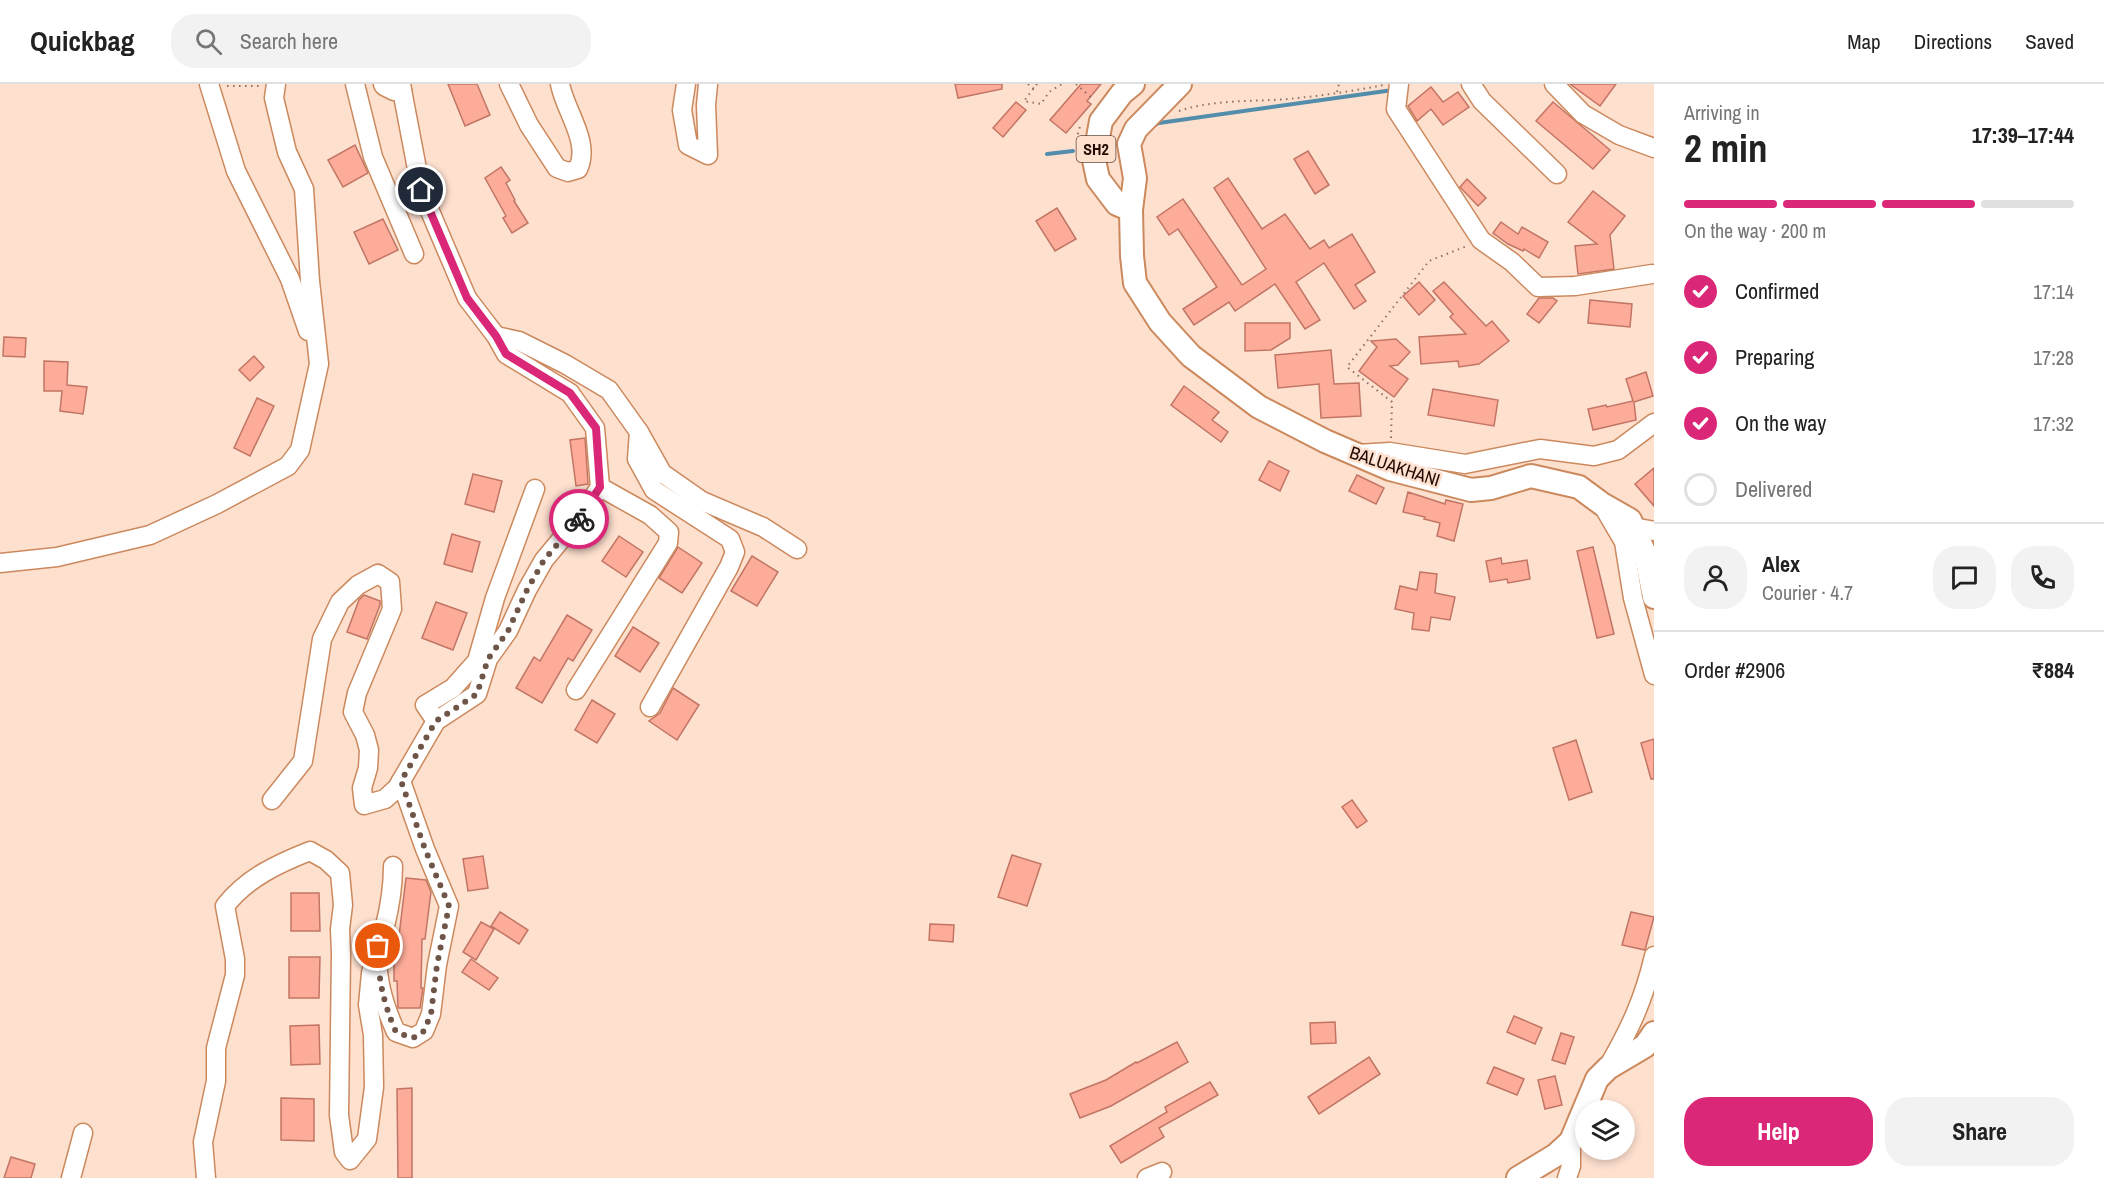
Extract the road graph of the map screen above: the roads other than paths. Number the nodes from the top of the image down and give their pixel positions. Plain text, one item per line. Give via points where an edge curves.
1 (355, 84) edge
2 (383, 84) edge
3 (509, 84) edge
4 (560, 84) edge
5 (686, 84) edge
6 (708, 84) edge
7 (1133, 84) edge
8 (1180, 84) edge
9 (1399, 84) edge
10 (1471, 84) edge
11 (1554, 84) edge
12 (210, 85) edge
13 (275, 85) edge
14 (402, 87) edge
15 (1654, 148) edge
16 (1557, 174) dead end
17 (1131, 210) junction
18 (414, 254) dead end
19 (1652, 274) dead end
20 (496, 336) junction
21 (319, 364) junction
22 (1654, 423) edge
23 (639, 432) junction
24 (1355, 454) junction
25 (600, 487) junction
26 (535, 489) dead end
27 (1602, 504) junction
28 (1644, 529) edge
29 (797, 549) dead end
30 (0, 563) edge
31 (1654, 597) edge
32 (1654, 675) edge
33 (576, 690) dead end
34 (650, 706) dead end
35 (436, 721) junction
36 (401, 781) junction
37 (272, 800) dead end
38 (393, 866) dead end
39 (378, 946) junction
40 (1654, 956) edge
41 (1654, 1033) edge
42 (1608, 1068) junction
43 (83, 1133) dead end
44 (1571, 1142) junction
45 (71, 1178) edge
46 (206, 1178) edge
47 (1518, 1178) edge
48 (1568, 1178) edge

1 - 18 street via 373,157
2 - 14 street via 394,91
3 - 4 street via 557,168 568,172 578,168 583,158
5 - 6 street via 682,110 688,146 708,155
7 - 17 main road, SH2 via 1101,121 1094,160 1098,179 1117,204
8 - 17 main road, BALUAKHANI via 1136,129 1129,144 1135,178
9 - 19 street via 1396,109 1481,240 1538,287 1575,286
10 - 16 street via 1482,101
11 - 15 street via 1582,114 1619,135
12 - 21 street via 236,171 290,279
13 - 21 street via 274,98 287,152 304,189
14 - 20 street via 421,190 467,298
17 - 24 main road, BALUAKHANI via 1135,283 1160,322 1191,356 1258,407
20 - 23 street via 519,341 609,390
20 - 25 street via 506,354 570,393 596,428
21 - 30 street via 300,450 288,466 150,535 57,557
22 - 24 street via 1618,450 1594,456 1540,449 1465,464 1390,452
23 - 29 street via 662,472 702,501 763,527
23 - 34 street via 637,459 654,490 730,539 735,552
24 - 27 main road, BALUAKHANI via 1390,469 1471,490 1531,476 1579,487
25 - 33 street via 661,523 669,532 668,543
25 - 35 street via 544,560 508,631 488,659 477,694
26 - 35 street via 495,598 477,661 453,688 425,705
27 - 28 main road
27 - 32 street, BALUAKHANI via 1624,542 1633,598
28 - 31 main road
35 - 36 street
36 - 37 street via 385,799 364,805 362,788 369,750 353,712 392,609 390,582 378,574 358,585 340,602 322,639 303,761
36 - 39 street via 449,906 431,1014 424,1031 413,1038 396,1032 386,1009 378,977
38 - 39 street via 393,889
39 - 46 street via 368,1005 374,1087 367,1139 350,1160 344,1152 339,1115 343,905 340,873 310,851 255,877 225,906 235,975 216,1048 216,1081 203,1142
40 - 42 street via 1647,989
41 - 42 main road via 1645,1046
42 - 44 main road via 1597,1079
43 - 45 street
44 - 47 main road
44 - 48 street

